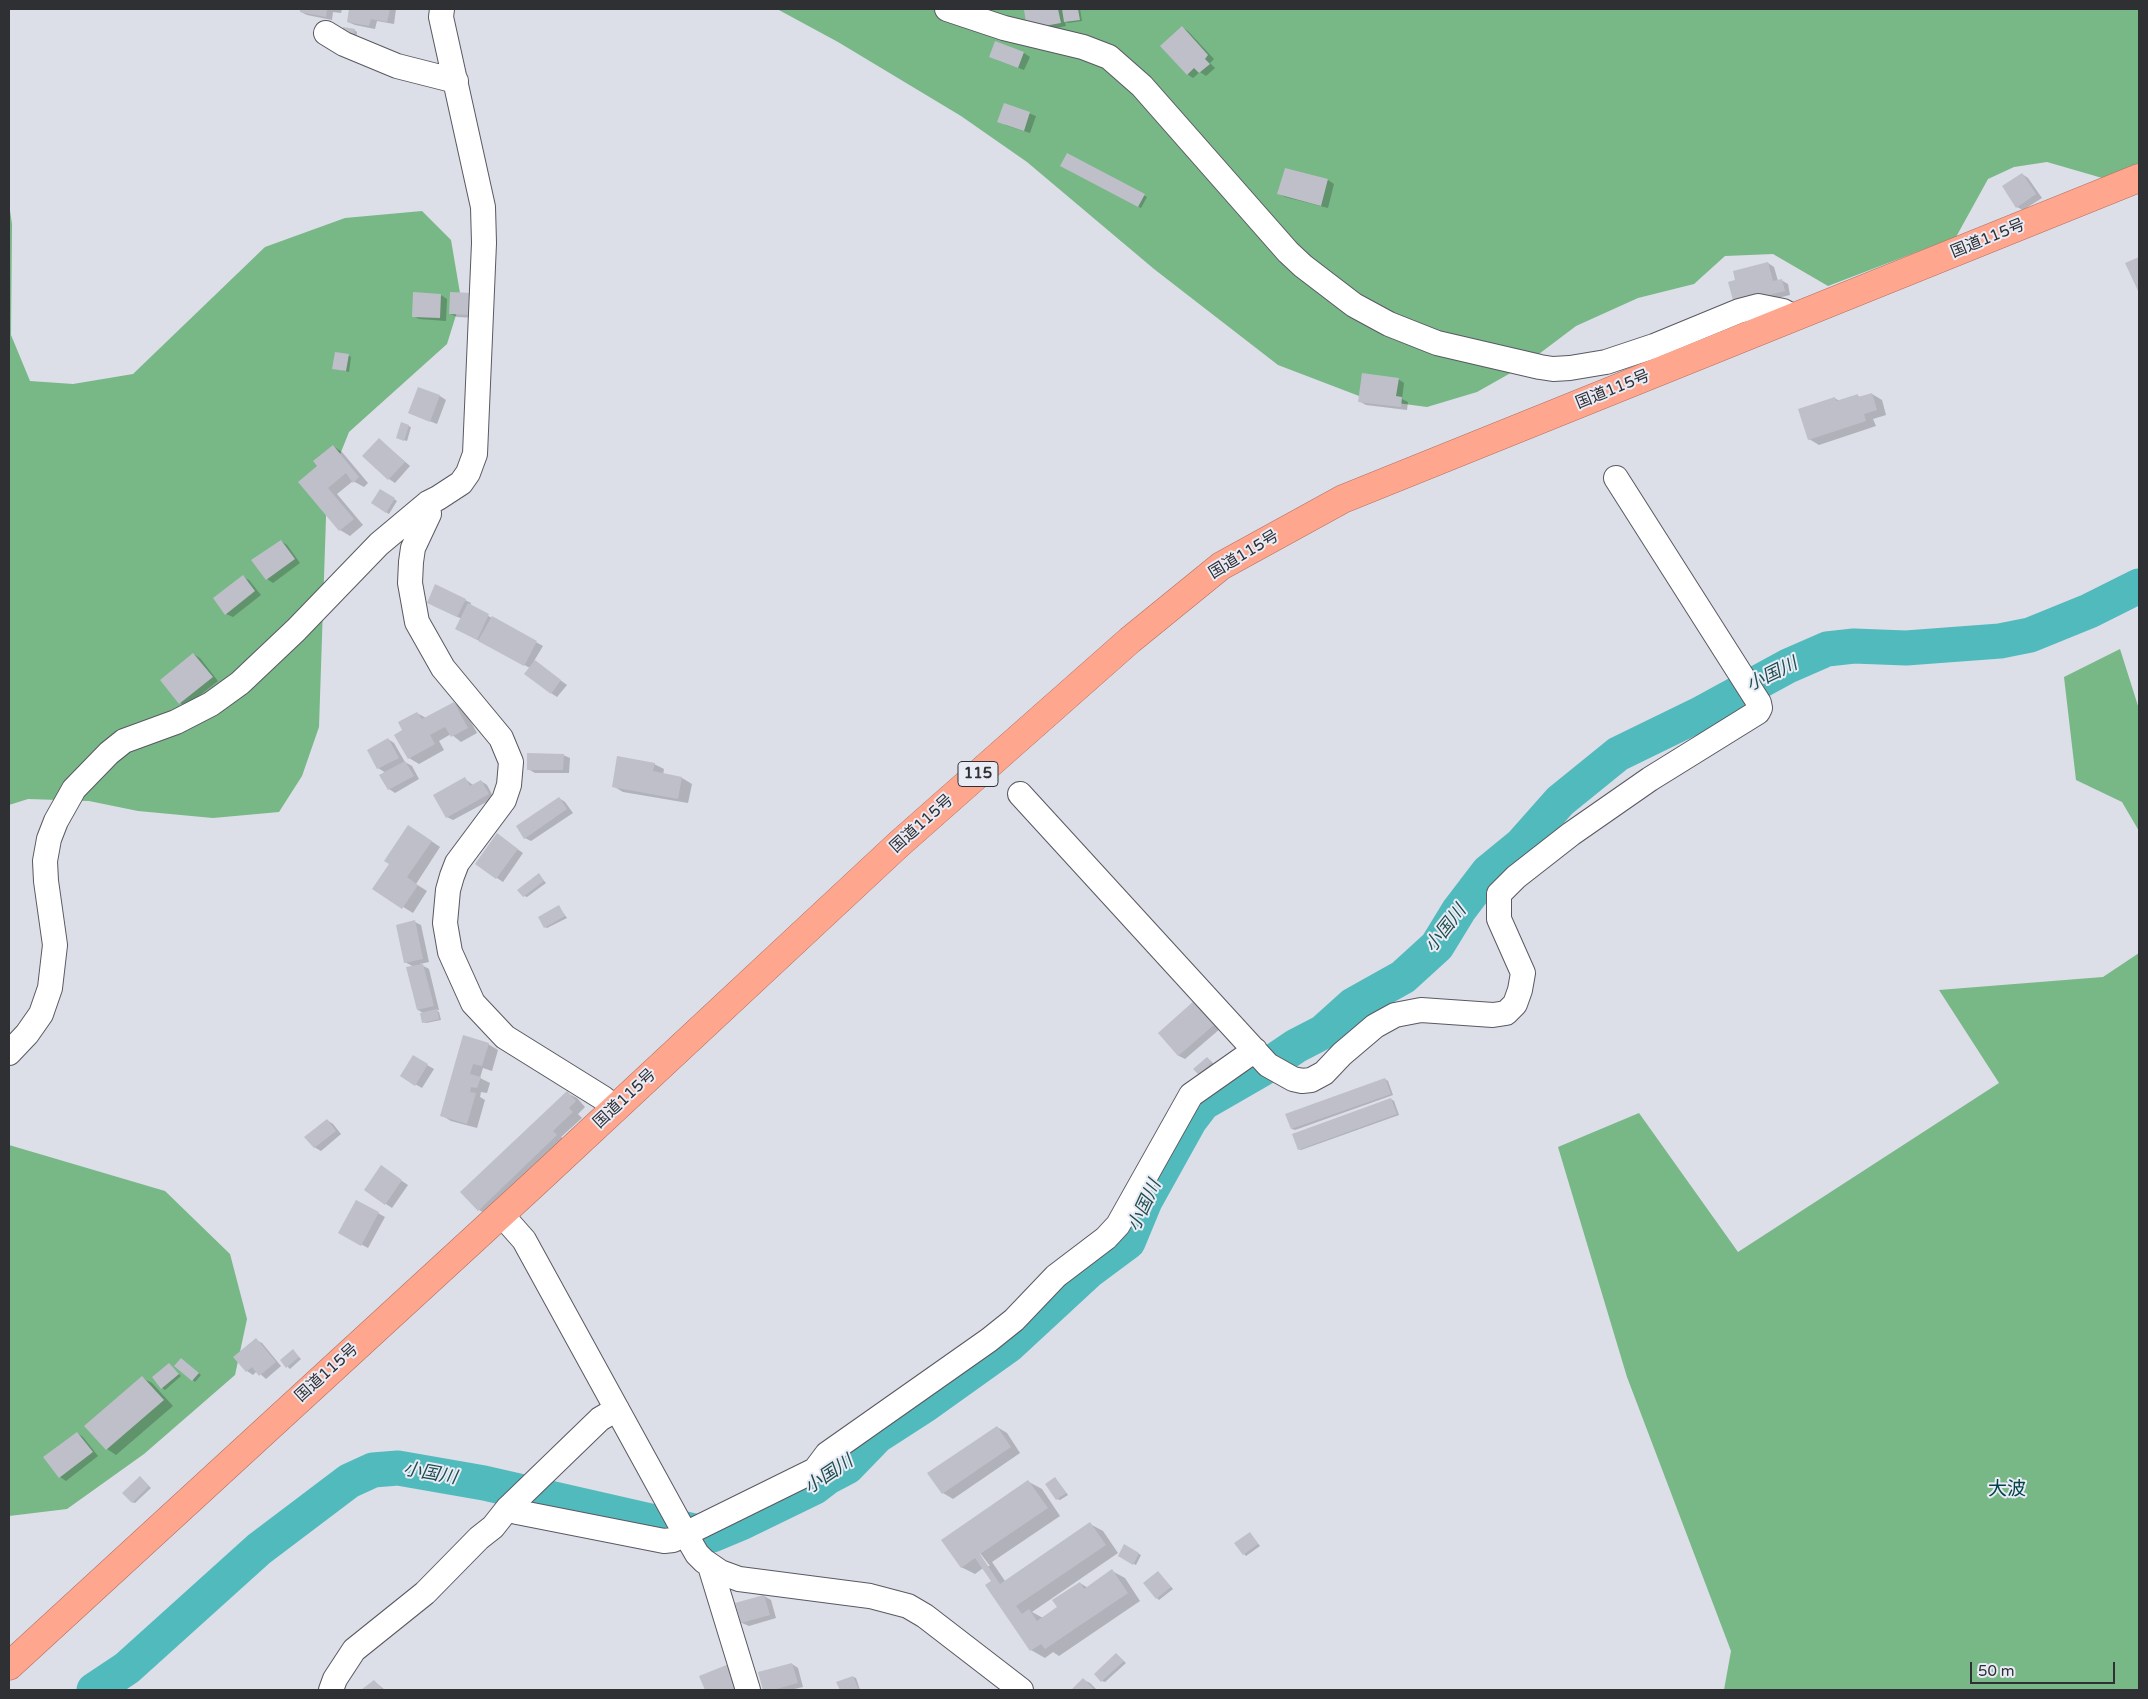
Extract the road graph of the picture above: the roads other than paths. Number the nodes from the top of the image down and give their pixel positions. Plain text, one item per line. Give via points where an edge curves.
1 (442, 9) edge
2 (947, 9) edge
3 (326, 33) dead end
4 (456, 81) junction
5 (2139, 178) edge
6 (1794, 317) junction
7 (1616, 478) dead end
8 (428, 502) junction
9 (1020, 794) dead end
10 (1255, 1050) junction
11 (9, 1053) edge
12 (615, 1108) junction
13 (501, 1214) junction
14 (617, 1409) junction
15 (508, 1508) junction
16 (686, 1535) junction
17 (710, 1566) junction
18 (9, 1666) edge
19 (331, 1690) edge
20 (748, 1690) edge
21 (1020, 1690) edge

1 - 4 street via 441,17
2 - 6 street via 1109,57 1142,86 1303,266 1366,312 1437,343 1540,367 1570,368 1614,360 1758,306 1783,311
3 - 4 street via 397,66
4 - 8 street via 484,208 475,454 461,483
5 - 6 highway, 国道115号 / 115
6 - 12 highway, 国道115号 / 115 via 1343,499 1221,566 1130,640 913,832
7 - 10 street via 1759,702 1758,712 1650,779 1571,834 1516,877 1500,894 1499,920 1523,974 1515,1004 1506,1013 1421,1010 1395,1015 1376,1026 1312,1080 1302,1081 1283,1074
8 - 11 street via 379,544 240,683 211,704 176,722 124,741 74,789 56,820 46,861 55,945 50,988 41,1014
8 - 12 street via 429,514 413,548 411,562 410,583 417,622 443,668 501,738 511,762 510,785 504,800 452,876 445,923 450,952 473,1003 505,1037
9 - 10 street
10 - 16 street via 1191,1095 1118,1225 1056,1276 1014,1320 827,1454 815,1470
12 - 13 highway, 国道115号 / 115
13 - 14 street via 524,1240
13 - 18 highway, 国道115号 / 115
14 - 15 street via 600,1419
14 - 16 street
15 - 16 street via 664,1541
15 - 19 street via 425,1593 354,1650
16 - 17 street via 697,1554
17 - 20 street
17 - 21 street via 739,1579 870,1596 902,1604 925,1616

